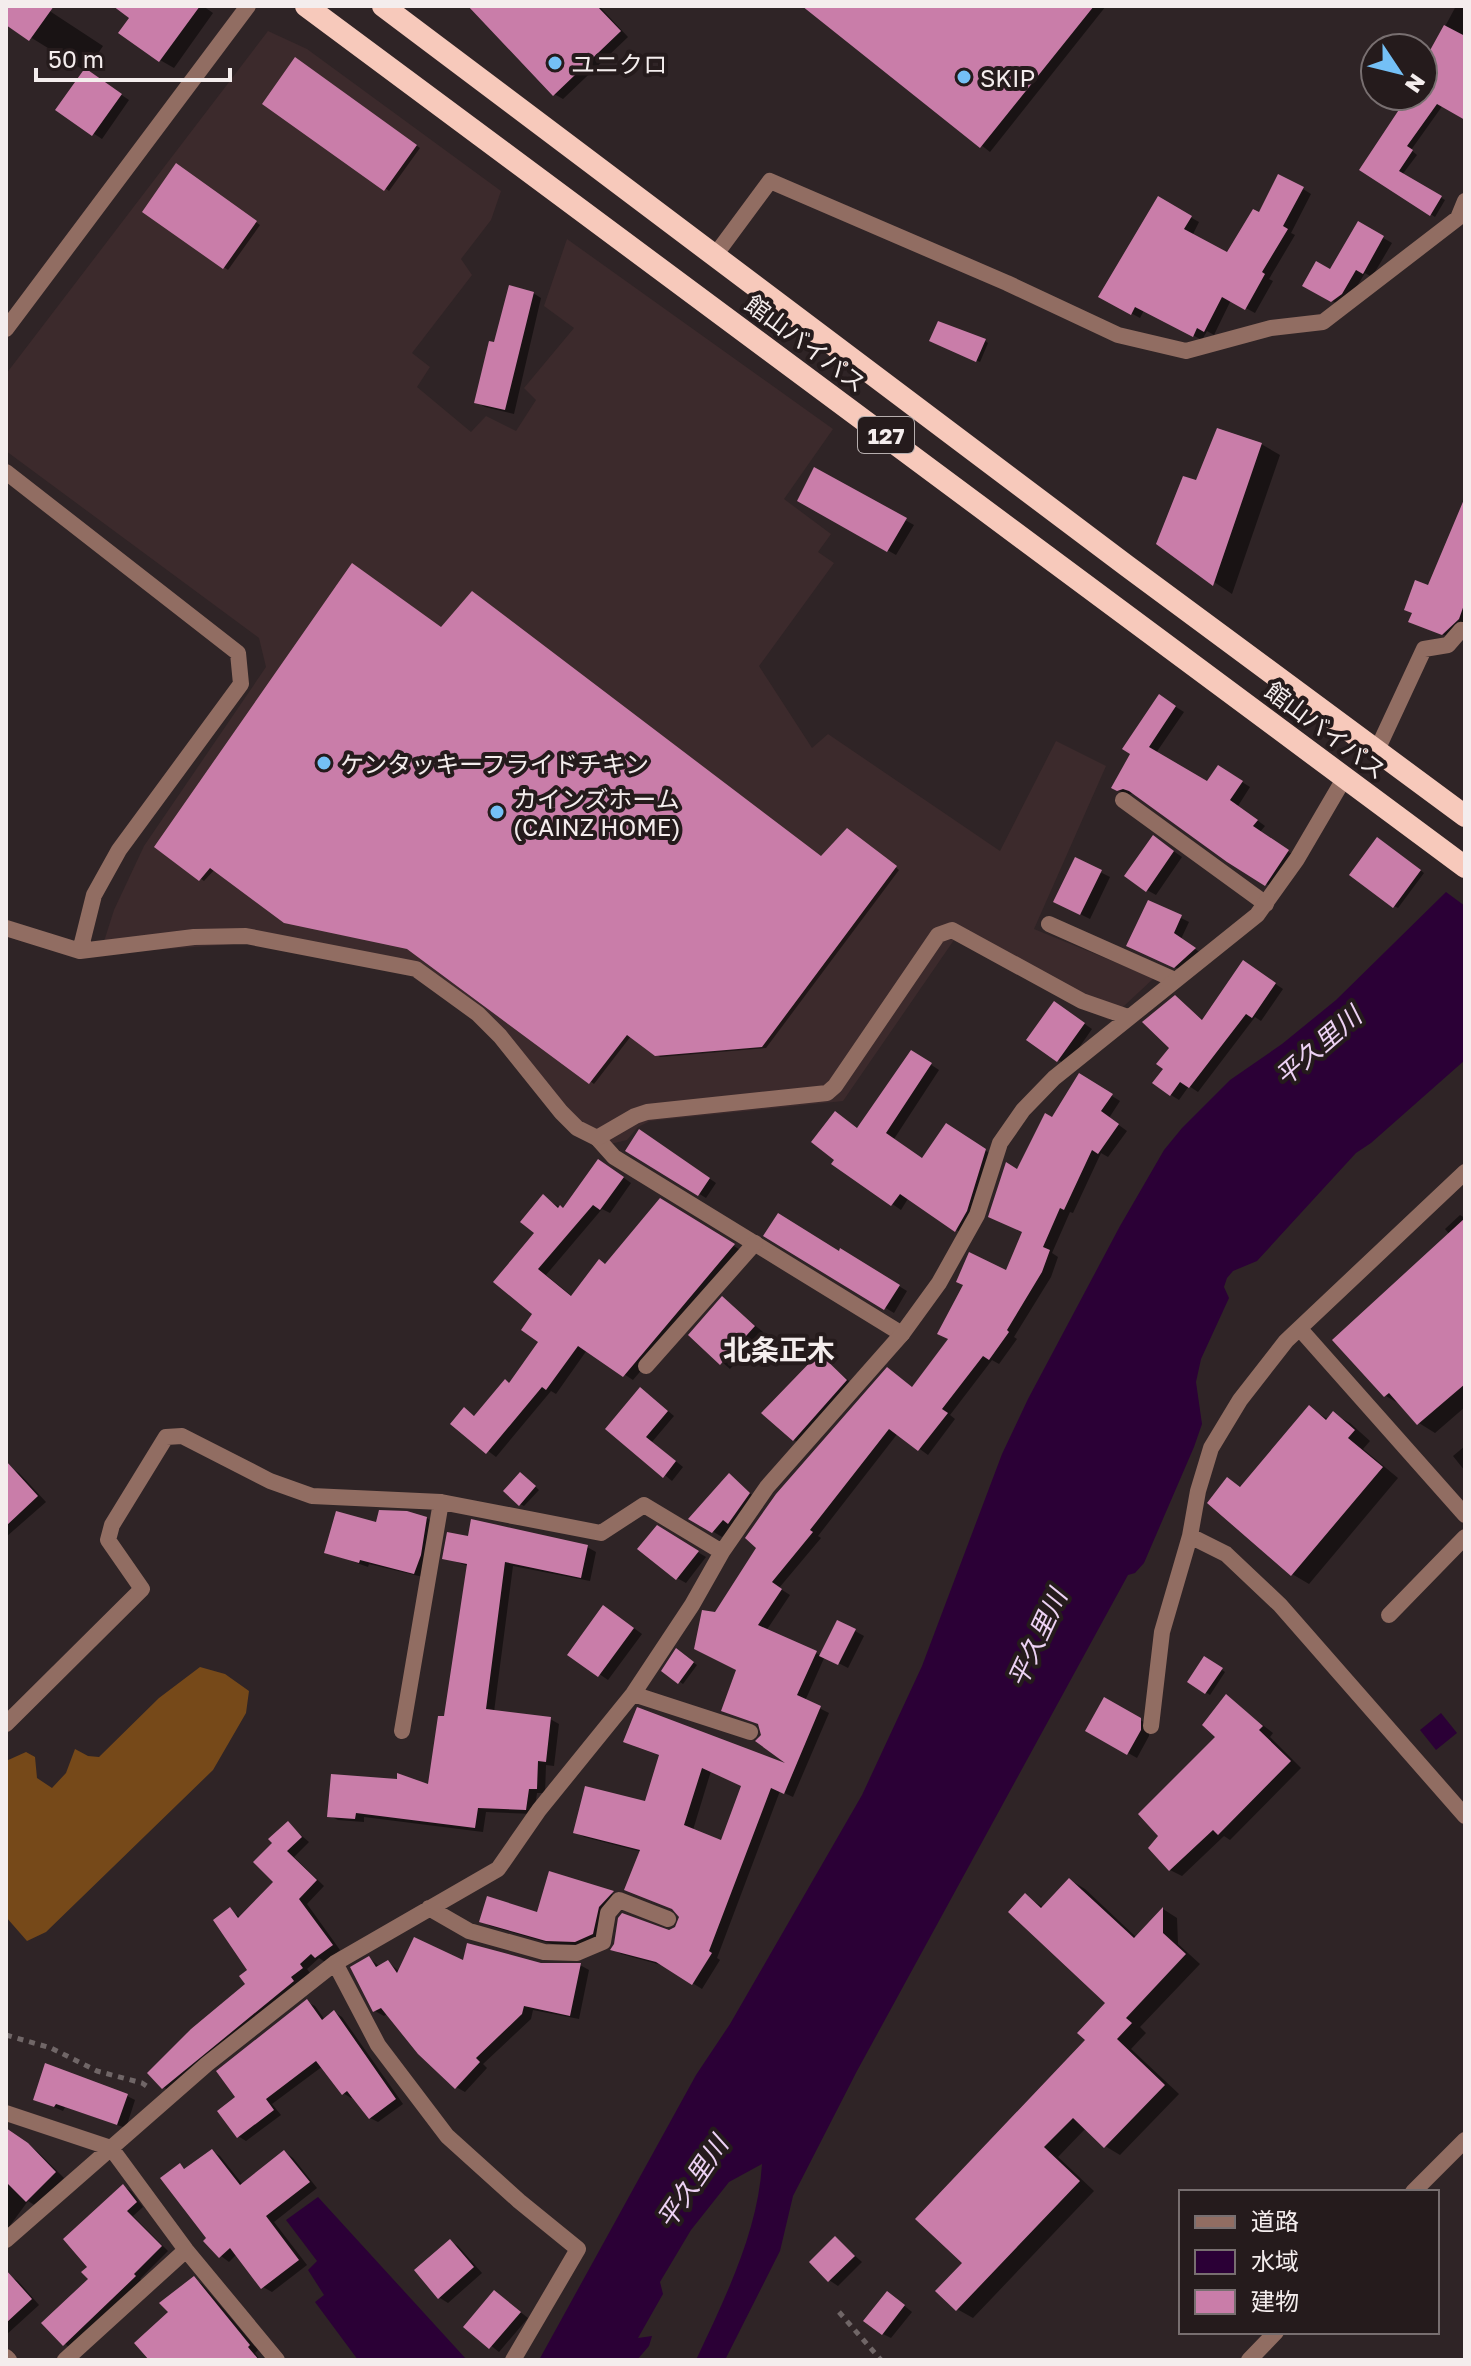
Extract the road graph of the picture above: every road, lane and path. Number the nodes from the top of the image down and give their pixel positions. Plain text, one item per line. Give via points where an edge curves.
1 (248, 6) edge
2 (306, 6) edge
3 (383, 6) edge
4 (1465, 201) edge
5 (716, 254) junction
6 (7, 327) edge
7 (6, 472) edge
8 (1465, 632) edge
9 (1377, 750) junction
10 (1345, 777) junction
11 (1123, 800) dead end
12 (1465, 816) edge
13 (1463, 862) edge
14 (1266, 904) junction
15 (1049, 924) dead end
16 (6, 928) edge
17 (80, 951) junction
18 (1175, 980) junction
19 (1128, 1017) junction
20 (597, 1138) junction
21 (1465, 1172) edge
22 (755, 1243) junction
23 (1300, 1329) junction
24 (902, 1334) junction
25 (646, 1366) dead end
26 (441, 1502) junction
27 (1465, 1515) edge
28 (1190, 1536) junction
29 (1465, 1537) edge
30 (722, 1552) junction
31 (1389, 1615) dead end
32 (633, 1694) junction
33 (6, 1724) edge
34 (1151, 1726) dead end
35 (402, 1731) dead end
36 (750, 1732) dead end
37 (1465, 1816) edge
38 (429, 1908) junction
39 (668, 1919) dead end
40 (335, 1963) junction
41 (6, 2035) edge
42 (167, 2098) junction
43 (6, 2113) edge
44 (1465, 2140) edge
45 (111, 2148) junction
46 (1415, 2190) edge
47 (6, 2240) edge
48 (186, 2250) junction
49 (839, 2312) dead end
50 (1274, 2334) edge
51 (270, 2358) edge
52 (65, 2360) edge
53 (513, 2360) edge
54 (881, 2360) edge
55 (1249, 2360) edge

1 - 6 street
2 - 10 highway, 館山バイパス / 127
3 - 5 highway, 館山バイパス / 127
4 - 5 street via 1458,218 1323,322 1271,328 1186,351 1118,335 770,181
5 - 9 highway, 館山バイパス / 127
7 - 17 street via 238,653 241,684 119,850 94,895
8 - 9 street via 1461,630 1448,645 1424,649
9 - 12 highway, 館山バイパス / 127
10 - 13 highway, 館山バイパス / 127
10 - 14 street
11 - 14 street
14 - 18 street
15 - 18 street
16 - 17 street
17 - 20 street via 246,936 416,969 478,1014 561,1112
18 - 19 street
19 - 20 street via 1082,1001 952,930 938,935 827,1093 647,1112
19 - 24 street via 1054,1078 1015,1121 1000,1143 977,1215 939,1283
20 - 22 street via 614,1157
21 - 23 street
22 - 24 street
22 - 25 street
23 - 27 street
23 - 28 street via 1240,1400 1211,1448
24 - 30 street via 767,1487
26 - 30 street via 601,1533 644,1505
26 - 33 street via 312,1496 182,1436 166,1437 108,1540 142,1589
26 - 35 street
28 - 34 street via 1162,1632
28 - 37 street via 1226,1554 1280,1605
29 - 31 street
30 - 32 street
32 - 36 street
32 - 38 street via 498,1869
38 - 39 street via 469,1931 544,1952 577,1953 603,1942 608,1913 619,1900
38 - 40 street
40 - 42 street
40 - 53 street via 378,2045 447,2136 578,2249
41 - 42 path via 142,2083
42 - 45 street
43 - 45 street
44 - 46 street
45 - 47 street
45 - 48 street
48 - 51 street
48 - 52 street
49 - 54 path
50 - 55 street

